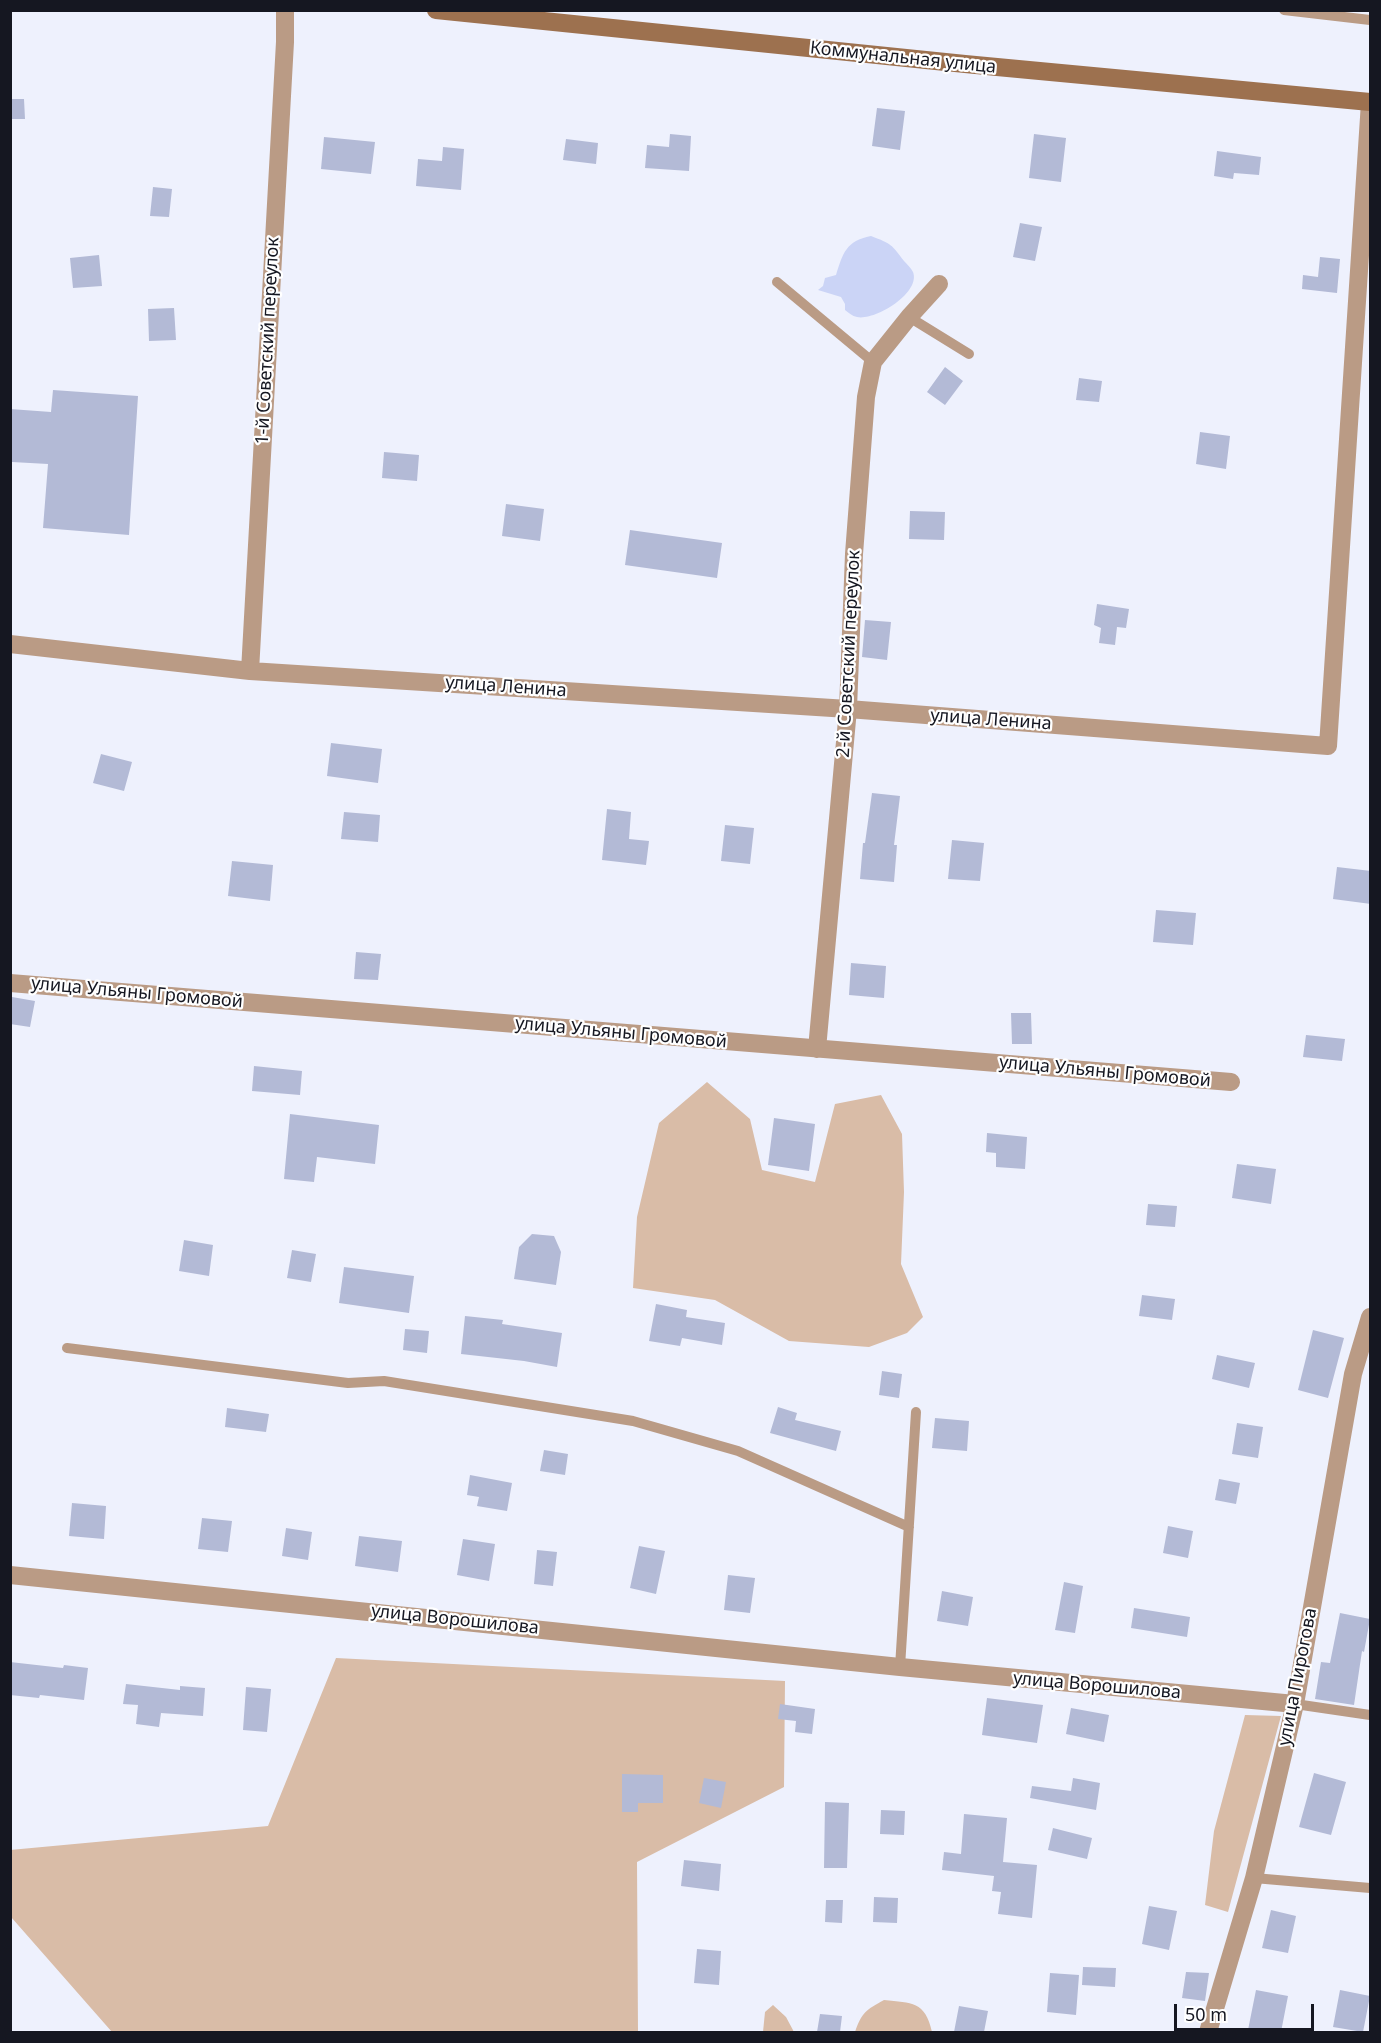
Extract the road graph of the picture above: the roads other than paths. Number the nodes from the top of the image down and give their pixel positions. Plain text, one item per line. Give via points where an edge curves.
1 (285, 10) edge
2 (436, 10) edge
3 (1284, 10) edge
4 (1371, 20) edge
5 (1370, 102) edge
6 (777, 282) dead end
7 (939, 285) dead end
8 (909, 317) junction
9 (969, 354) dead end
10 (873, 362) junction
11 (10, 644) edge
12 (250, 671) junction
13 (848, 709) junction
14 (10, 982) edge
15 (817, 1048) junction
16 (1232, 1082) dead end
17 (1371, 1317) edge
18 (67, 1348) dead end
19 (916, 1412) dead end
20 (909, 1527) junction
21 (10, 1575) edge
22 (900, 1667) junction
23 (1295, 1704) junction
24 (1371, 1715) edge
25 (1254, 1878) junction
26 (1371, 1888) edge
27 (1204, 2032) edge

1 - 12 street, 1-й Советский переулок
2 - 5 street, Коммунальная улица
3 - 4 lane
5 - 13 street, улица Ленина via 1328,746
6 - 10 lane
7 - 8 street, 2-й Советский переулок
8 - 9 lane
8 - 10 street, 2-й Советский переулок
10 - 13 street, 2-й Советский переулок via 866,397 854,554
11 - 12 street, улица Ленина
12 - 13 street, улица Ленина
13 - 15 street, 2-й Советский переулок
14 - 15 street, улица Ульяны Громовой
15 - 16 street, улица Ульяны Громовой
17 - 23 street, улица Пирогова via 1353,1374
18 - 20 lane via 348,1383 384,1381 633,1421 738,1451
19 - 20 lane
20 - 22 lane
21 - 22 street, улица Ворошилова
22 - 23 street, улица Ворошилова
23 - 24 lane
23 - 25 street, улица Пирогова
25 - 26 lane
25 - 27 street, улица Пирогова

